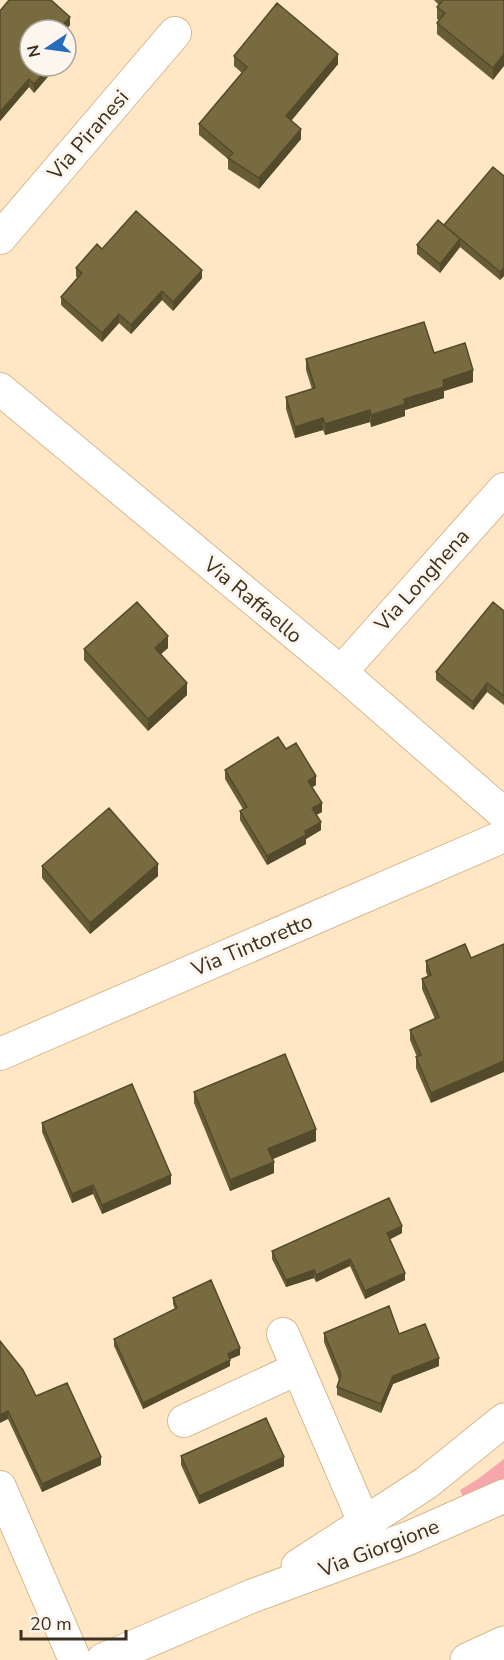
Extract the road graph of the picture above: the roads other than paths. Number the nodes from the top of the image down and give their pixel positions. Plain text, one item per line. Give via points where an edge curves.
1 (175, 33) dead end
2 (0, 238) edge
3 (0, 389) edge
4 (504, 489) edge
5 (340, 672) junction
6 (504, 814) edge
7 (504, 836) edge
8 (0, 1054) edge
9 (283, 1334) dead end
10 (297, 1369) junction
11 (504, 1420) edge
12 (184, 1421) dead end
13 (0, 1487) edge
14 (504, 1496) edge
15 (364, 1522) junction
16 (252, 1596) junction
17 (504, 1644) edge
18 (75, 1660) edge
19 (103, 1660) edge
20 (467, 1660) edge

1 - 2 street, Via Piranesi
3 - 5 street, Via Raffaello
4 - 5 street, Via Longhena
5 - 6 street, Via Raffaello
7 - 8 street, Via Tintoretto
9 - 10 street, Via Giorgione
10 - 12 street
10 - 15 street, Via Giorgione
11 - 15 main road, Via Giorgione via 426,1483
13 - 18 street
14 - 16 main road, Via Giorgione via 409,1538
15 - 16 main road, Via Giorgione
16 - 19 main road, Via Giorgione
17 - 20 main road

